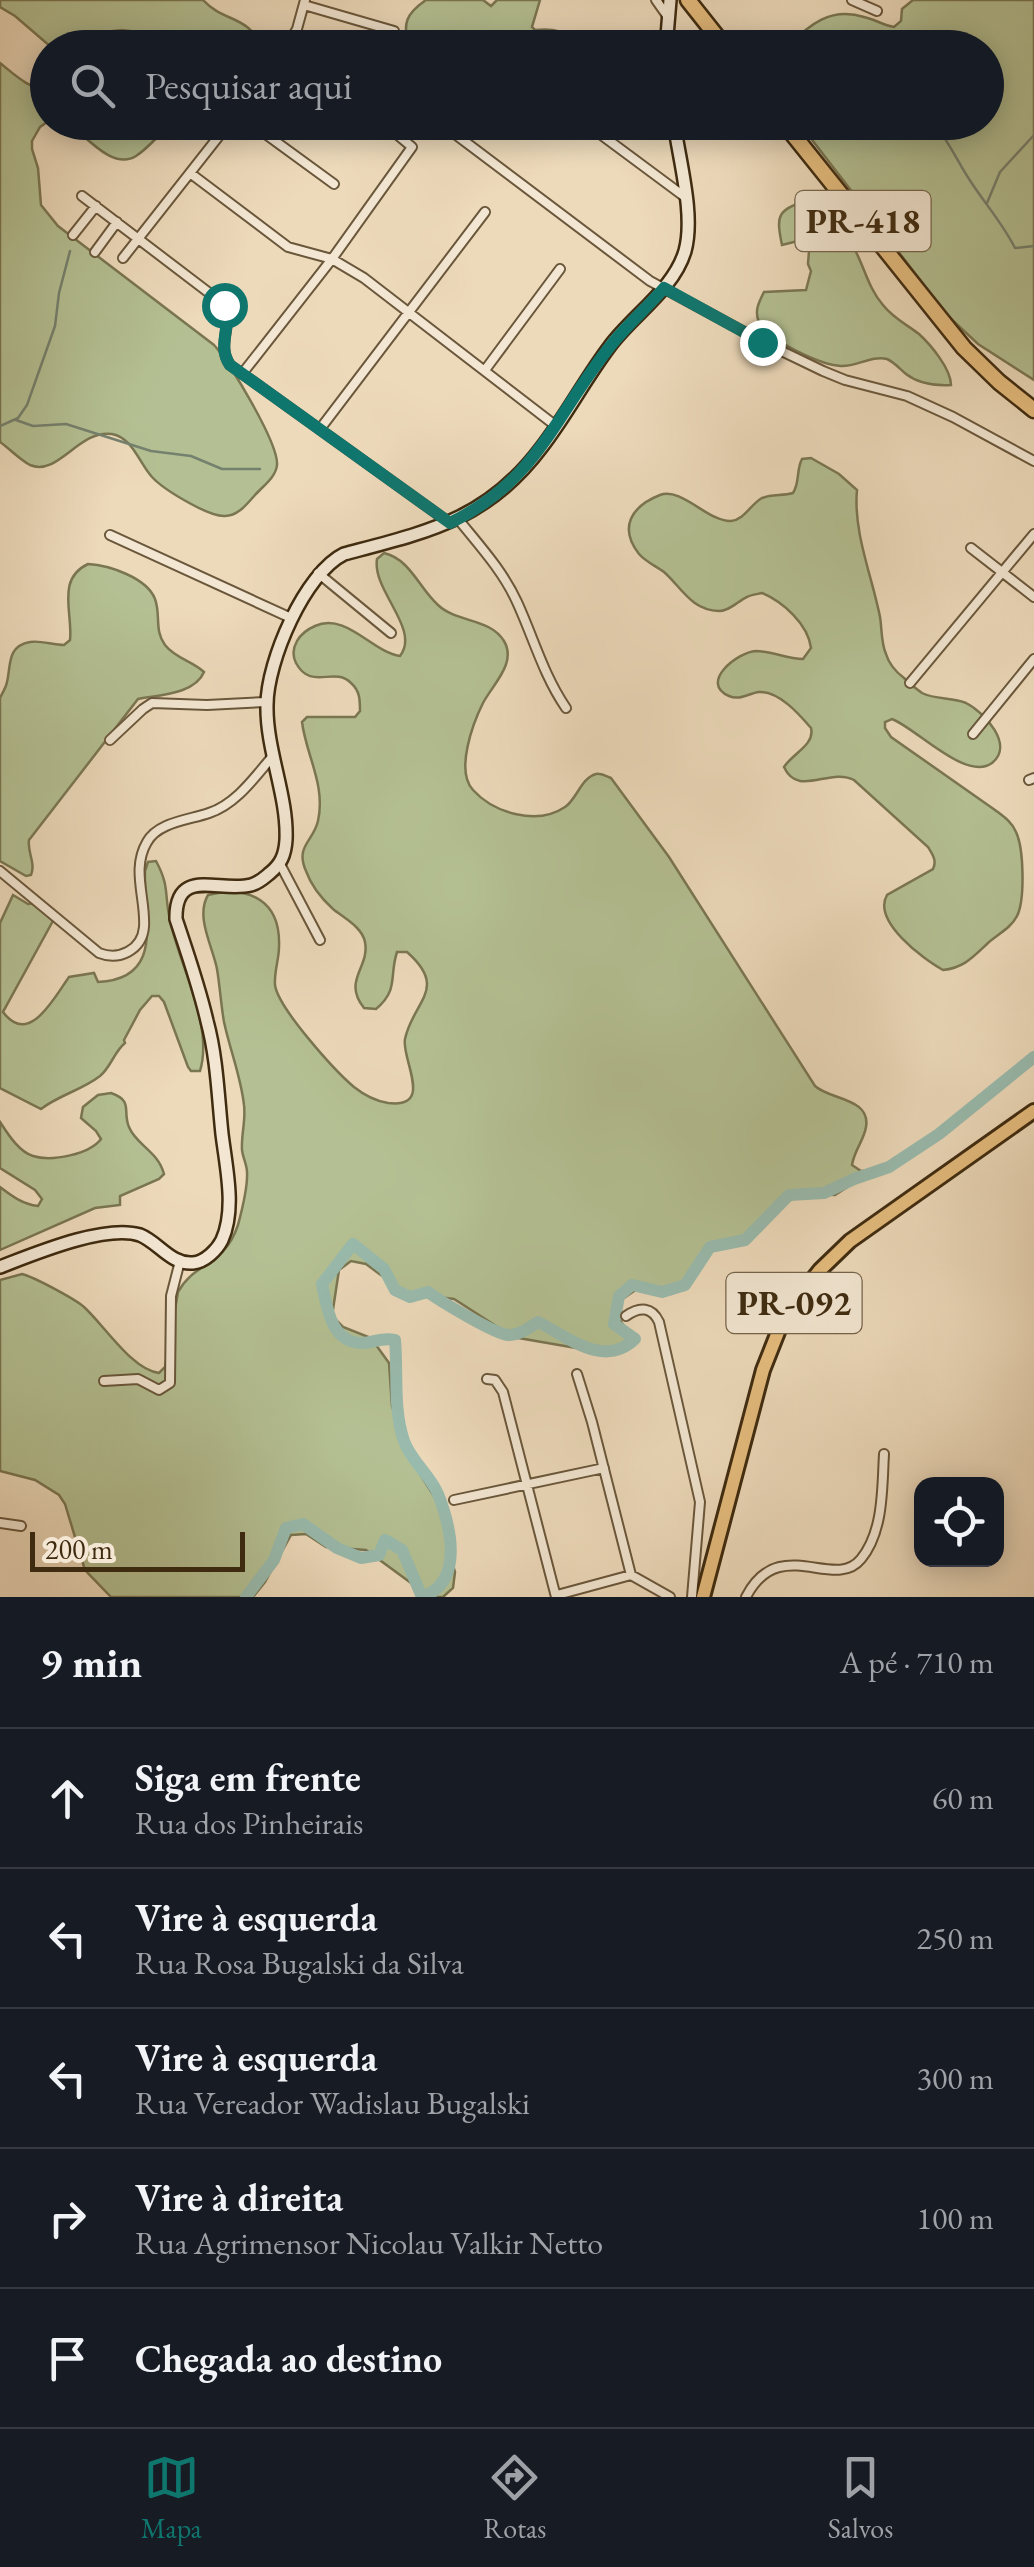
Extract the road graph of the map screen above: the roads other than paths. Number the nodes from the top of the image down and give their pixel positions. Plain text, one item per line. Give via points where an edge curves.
1 (688, 0) edge
2 (852, 0) edge
3 (665, 1) edge
4 (305, 3) edge
5 (877, 10) dead end
6 (295, 30) edge
7 (391, 30) edge
8 (667, 30) edge
9 (712, 30) edge
10 (216, 140) edge
11 (273, 140) edge
12 (404, 140) edge
13 (463, 140) edge
14 (608, 140) edge
15 (677, 140) edge
16 (797, 140) edge
17 (190, 174) junction
18 (334, 184) dead end
19 (82, 196) dead end
20 (685, 197) junction
21 (96, 206) junction
22 (485, 212) dead end
23 (117, 222) junction
24 (73, 234) dead end
25 (139, 238) junction
26 (95, 252) dead end
27 (123, 258) dead end
28 (332, 259) junction
29 (560, 269) dead end
30 (664, 288) junction
31 (408, 312) junction
32 (485, 370) junction
33 (242, 374) junction
34 (1034, 410) edge
35 (556, 426) junction
36 (320, 429) junction
37 (1034, 461) edge
38 (454, 521) junction
39 (1034, 534) edge
40 (110, 535) dead end
41 (971, 548) dead end
42 (1004, 572) junction
43 (318, 574) junction
44 (1034, 597) edge
45 (292, 618) junction
46 (390, 633) dead end
47 (1034, 659) edge
48 (910, 684) dead end
49 (266, 702) junction
50 (566, 708) dead end
51 (973, 734) dead end
52 (110, 740) dead end
53 (272, 757) junction
54 (280, 864) junction
55 (0, 871) edge
56 (320, 940) dead end
57 (1034, 1112) edge
58 (180, 1261) junction
59 (0, 1266) edge
60 (626, 1316) dead end
61 (577, 1374) dead end
62 (488, 1379) dead end
63 (104, 1381) dead end
64 (884, 1454) dead end
65 (604, 1468) junction
66 (528, 1484) junction
67 (454, 1500) dead end
68 (0, 1523) edge
69 (21, 1526) dead end
70 (631, 1575) junction
71 (556, 1596) edge
72 (670, 1597) edge
73 (692, 1597) edge
74 (703, 1597) edge
75 (746, 1597) edge

1 - 9 highway
2 - 5 street
3 - 8 main road
4 - 6 street
4 - 7 street
10 - 17 street
11 - 18 street
12 - 28 street via 412,147
13 - 30 street
14 - 20 street
15 - 20 main road
16 - 34 highway, PR-418 via 964,348
17 - 25 street
17 - 28 street via 288,246
19 - 21 street
20 - 30 main road via 684,254
21 - 23 street
21 - 24 street
22 - 31 street
23 - 25 street
23 - 26 street
25 - 27 street
25 - 33 street via 224,305 224,356
28 - 31 street
28 - 33 street
29 - 32 street
30 - 35 main road via 611,344
30 - 37 street via 823,371 928,404
31 - 32 street
31 - 36 street
32 - 35 street
33 - 36 street
35 - 38 main road via 500,492
36 - 38 street
38 - 43 main road via 344,554
38 - 50 street via 497,568
39 - 42 street
40 - 45 street
41 - 42 street
42 - 44 street
42 - 48 street
43 - 45 main road
43 - 46 street
45 - 49 main road
47 - 51 street
49 - 52 street via 152,702
49 - 53 main road
53 - 54 main road via 285,823
53 - 55 street via 230,803 154,832 140,863 144,929 138,944 121,956 99,953
54 - 56 street
54 - 58 main road via 257,884 191,886 176,902 217,1076 229,1206 216,1249 194,1263
57 - 74 main road, PR-092 via 850,1241 799,1295 763,1370
58 - 59 main road via 145,1237 111,1234
58 - 63 street via 170,1296 170,1383 159,1390 138,1379
60 - 73 street via 648,1310 659,1322 700,1502
61 - 65 street
62 - 66 street via 503,1392
64 - 75 street via 878,1519 858,1563 843,1569 775,1568
65 - 66 street
65 - 70 street
66 - 67 street
66 - 71 street
68 - 69 street
70 - 71 street
70 - 72 street

